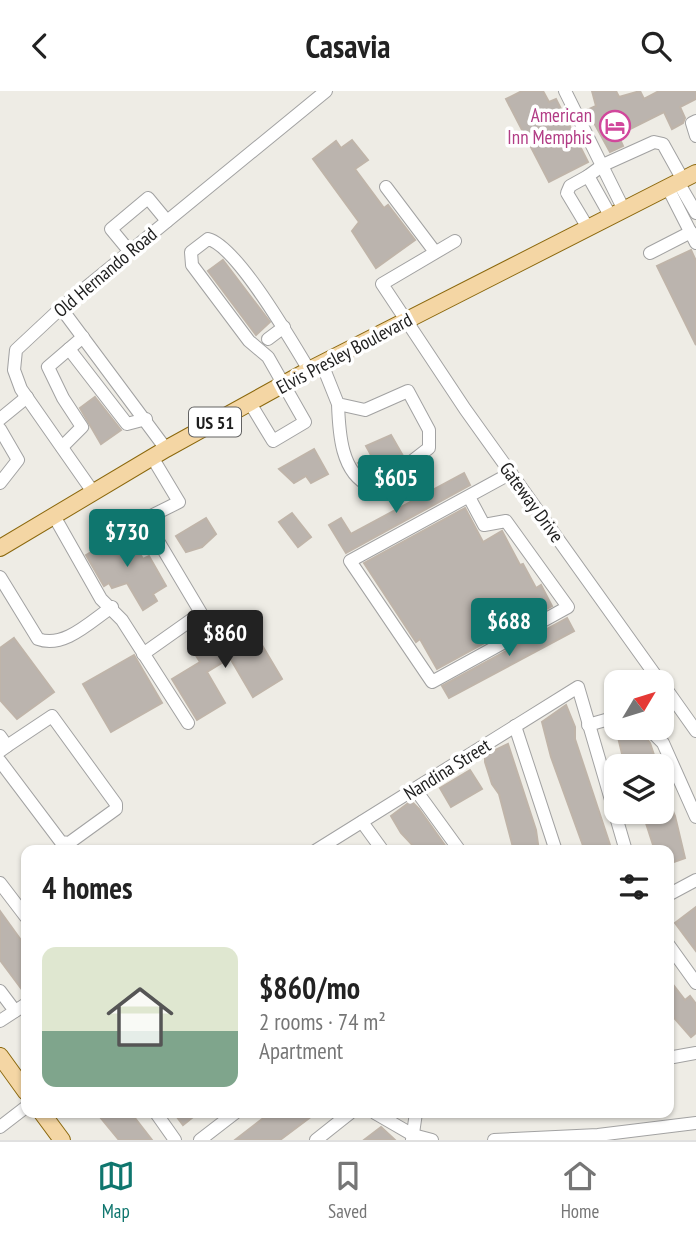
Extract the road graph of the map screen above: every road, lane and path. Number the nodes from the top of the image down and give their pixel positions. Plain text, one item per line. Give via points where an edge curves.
1 (326, 91) edge
2 (565, 91) edge
3 (696, 121) edge
4 (696, 136) edge
5 (603, 165) junction
6 (588, 176) junction
7 (682, 181) edge
8 (386, 187) dead end
9 (695, 213) edge
10 (617, 214) junction
11 (166, 221) junction
12 (588, 228) junction
13 (693, 237) edge
14 (455, 240) dead end
15 (130, 252) junction
16 (435, 252) junction
17 (650, 253) dead end
18 (61, 308) junction
19 (405, 319) junction
20 (284, 327) junction
21 (85, 339) junction
22 (268, 339) dead end
23 (69, 349) junction
24 (315, 367) junction
25 (14, 370) junction
26 (0, 371) edge
27 (284, 384) junction
28 (27, 397) junction
29 (250, 403) junction
30 (338, 404) junction
31 (0, 419) edge
32 (146, 419) junction
33 (0, 429) edge
34 (62, 447) junction
35 (159, 453) junction
36 (511, 473) junction
37 (0, 483) edge
38 (93, 492) junction
39 (469, 497) junction
40 (54, 516) junction
41 (0, 548) edge
42 (0, 577) edge
43 (112, 607) junction
44 (143, 654) junction
45 (653, 670) edge
46 (674, 699) edge
47 (604, 720) edge
48 (188, 723) dead end
49 (588, 725) junction
50 (515, 726) junction
51 (695, 727) edge
52 (660, 740) edge
53 (2, 744) edge
54 (0, 761) edge
55 (415, 789) junction
56 (696, 817) edge
57 (362, 822) junction
58 (326, 845) edge
59 (379, 845) edge
60 (456, 845) edge
61 (554, 845) edge
62 (624, 845) edge
63 (695, 882) edge
64 (0, 883) edge
65 (674, 892) edge
66 (21, 908) edge
67 (674, 952) edge
68 (696, 983) edge
69 (0, 991) edge
70 (21, 1007) edge
71 (0, 1021) edge
72 (696, 1053) edge
73 (0, 1056) edge
74 (674, 1056) edge
75 (6, 1076) edge
76 (21, 1088) edge
77 (21, 1111) edge
78 (46, 1118) edge
79 (160, 1118) edge
80 (229, 1118) edge
81 (344, 1118) edge
82 (383, 1118) edge
83 (415, 1118) edge
84 (696, 1123) edge
85 (0, 1127) edge
86 (413, 1137) edge
87 (600, 1137) edge
88 (523, 1138) edge
89 (62, 1140) edge
90 (175, 1140) edge
91 (201, 1140) edge
92 (316, 1140) edge
93 (432, 1140) edge
94 (494, 1140) edge

1 - 11 street, Old Hernando Road
2 - 5 street
3 - 4 street via 692,123
5 - 6 street
5 - 7 street via 654,142 663,144
5 - 10 street
6 - 10 street
6 - 12 street via 570,186 567,193
7 - 9 street
7 - 10 main road, Elvis Presley Boulevard / US 51
7 - 13 street
8 - 16 street
10 - 12 main road, Elvis Presley Boulevard / US 51
11 - 15 street, Old Hernando Road
11 - 15 street via 148,198 111,229
12 - 19 main road, Elvis Presley Boulevard / US 51
13 - 17 street
14 - 16 street
15 - 18 street, Old Hernando Road
16 - 19 street, Gateway Drive via 382,284
18 - 21 street
18 - 25 street, Old Hernando Road via 20,344
19 - 24 main road, Elvis Presley Boulevard / US 51
19 - 36 street, Gateway Drive
20 - 22 street
20 - 24 street
20 - 27 street via 217,241 208,239 191,252 192,265 249,341 268,357
21 - 23 street
21 - 32 street
23 - 32 street via 127,424
23 - 34 street via 48,367 82,427
24 - 27 main road, Elvis Presley Boulevard / US 51
24 - 30 street
25 - 26 street
25 - 28 street
27 - 29 main road, Elvis Presley Boulevard / US 51
27 - 29 street via 305,422 272,441
28 - 31 street
28 - 34 street
29 - 35 main road, Elvis Presley Boulevard / US 51
30 - 30 street via 365,410 408,391 429,430 429,448 370,486 360,481 341,448
32 - 35 street
33 - 37 street via 18,460
34 - 38 street
35 - 38 main road, Elvis Presley Boulevard / US 51
35 - 44 street via 179,502 145,519 201,613
36 - 39 street
36 - 45 street, Gateway Drive
38 - 40 main road, Elvis Presley Boulevard / US 51
39 - 39 street via 350,561 432,682 568,607 506,521 484,525
40 - 41 main road, Elvis Presley Boulevard / US 51
40 - 43 street via 101,599
42 - 43 street via 38,639 48,643 59,642
43 - 44 street
44 - 48 street
46 - 51 street, Gateway Drive
47 - 49 street
49 - 50 street, Nandina Street via 578,687
49 - 62 street
50 - 55 street, Nandina Street
50 - 61 street
52 - 56 street
53 - 54 street via 52,716 116,809 69,843 61,842
55 - 57 street, Nandina Street
55 - 60 street
57 - 58 street, Nandina Street
57 - 59 street
63 - 65 street
64 - 66 street
67 - 68 street
69 - 70 street
70 - 71 street
72 - 74 street
73 - 75 main road
75 - 76 main road
77 - 85 street
78 - 89 main road
79 - 90 street
80 - 91 street
81 - 92 street
82 - 86 street
83 - 86 street
84 - 87 street
86 - 93 street
87 - 88 street
88 - 94 street

